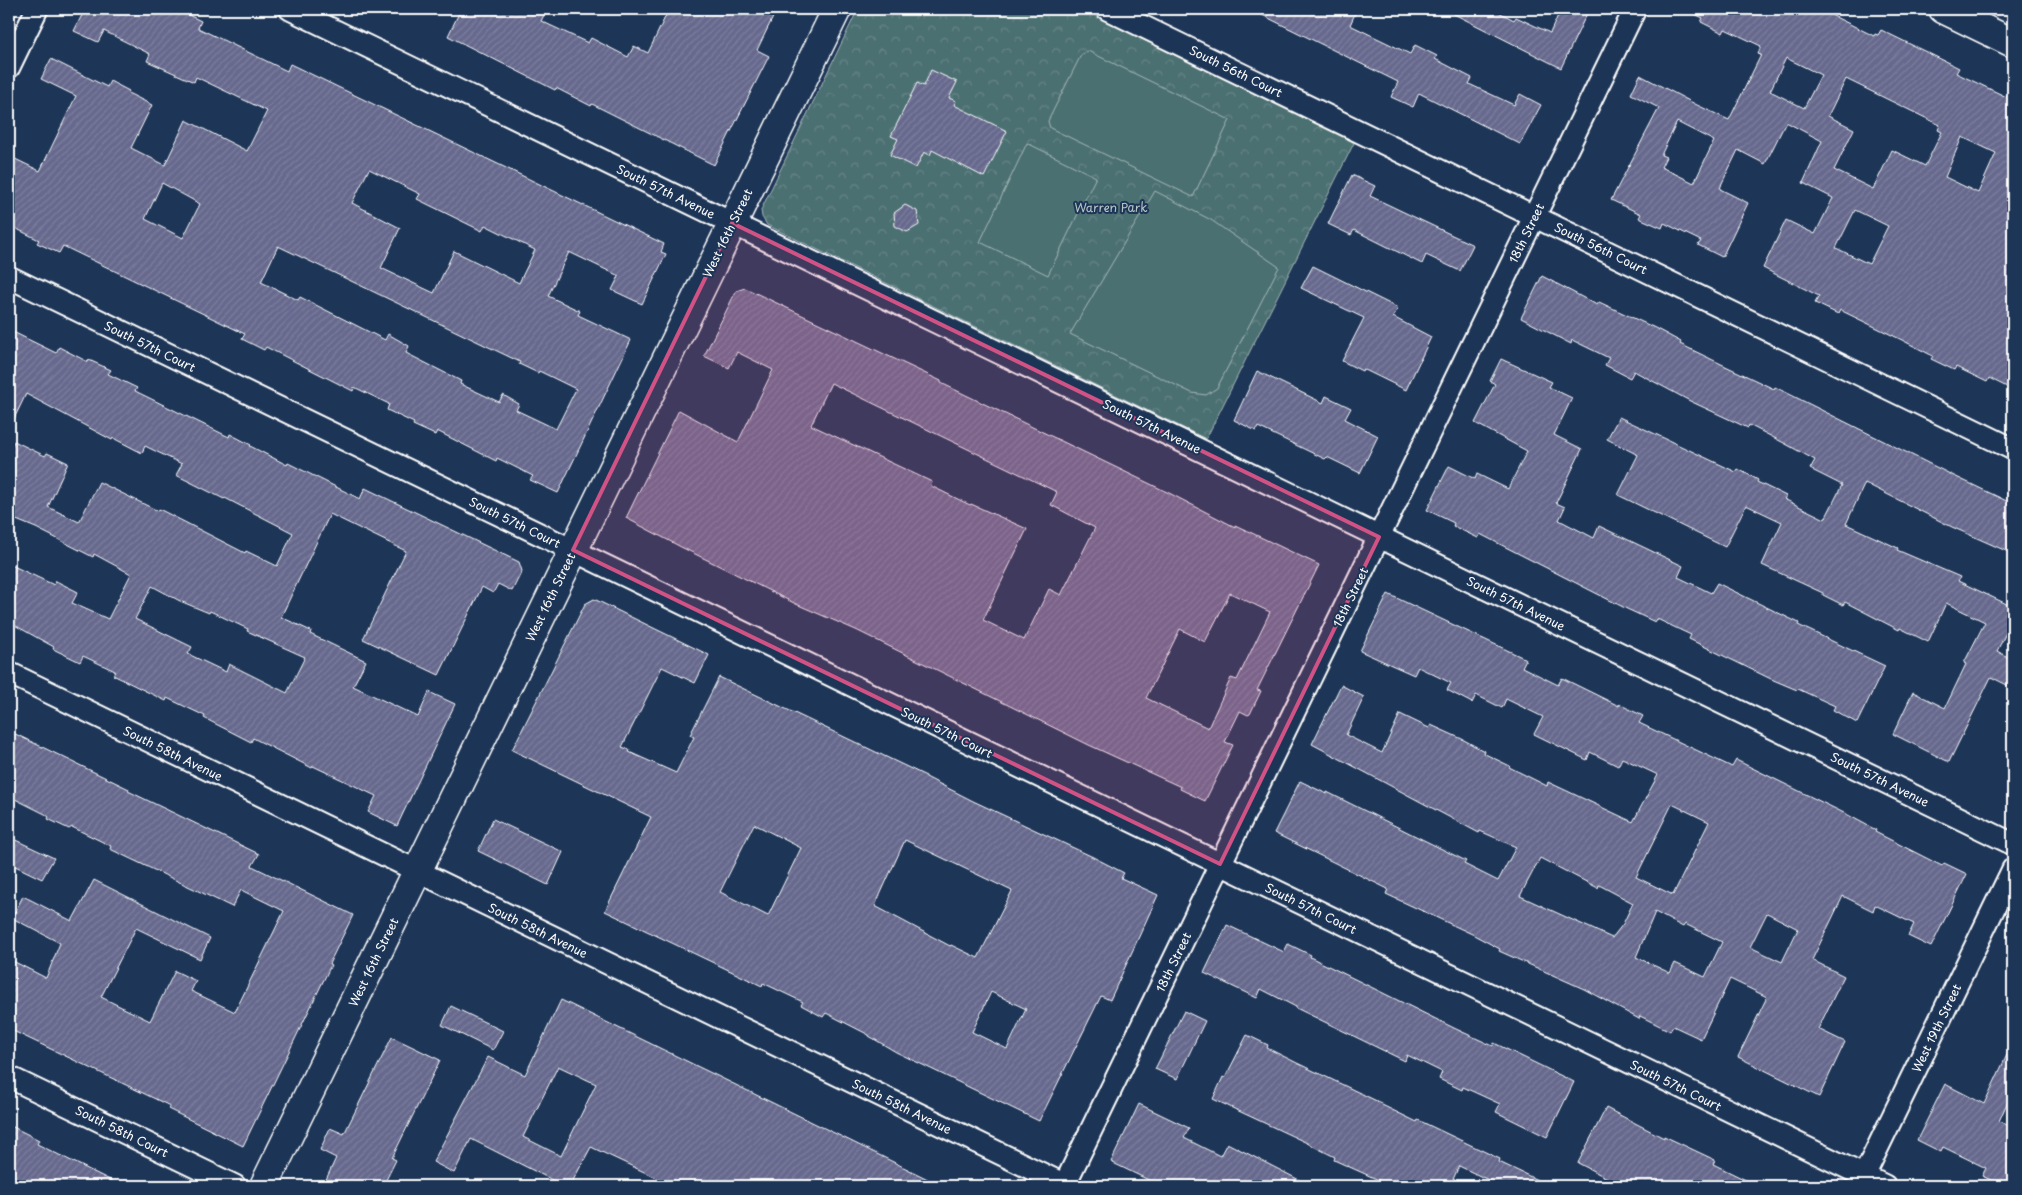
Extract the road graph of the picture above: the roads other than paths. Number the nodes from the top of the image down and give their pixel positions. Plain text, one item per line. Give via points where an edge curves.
1 (37, 9) edge
2 (290, 9) edge
3 (837, 9) edge
4 (1107, 9) edge
5 (1635, 9) edge
6 (1943, 9) edge
7 (2013, 43) edge
8 (9, 68) edge
9 (1534, 216) junction
10 (732, 223) junction
11 (9, 277) edge
12 (2013, 449) edge
13 (1379, 536) junction
14 (573, 550) junction
15 (9, 673) edge
16 (2013, 844) edge
17 (1220, 864) junction
18 (2013, 869) edge
19 (417, 871) junction
20 (9, 1077) edge
21 (1861, 1181) edge
22 (236, 1186) edge
23 (264, 1186) edge
24 (1065, 1186) edge
25 (1885, 1186) edge

1 - 8 street
2 - 10 street, South 57th Avenue
3 - 10 street, West 16th Street
4 - 9 street, South 56th Court
5 - 9 street, 18th Street
6 - 7 street
9 - 12 street, South 56th Court
9 - 13 street, 18th Street
10 - 13 street, South 57th Avenue
10 - 14 street, West 16th Street
11 - 14 street, South 57th Court
13 - 16 street, South 57th Avenue
13 - 17 street, 18th Street
14 - 17 street, South 57th Court
14 - 19 street, West 16th Street
15 - 19 street, South 58th Avenue
17 - 21 street, South 57th Court
17 - 24 street, 18th Street
18 - 21 street, West 19th Street
19 - 23 street, West 16th Street
19 - 24 street, South 58th Avenue
20 - 22 street, South 58th Court
21 - 25 street, South 57th Court

